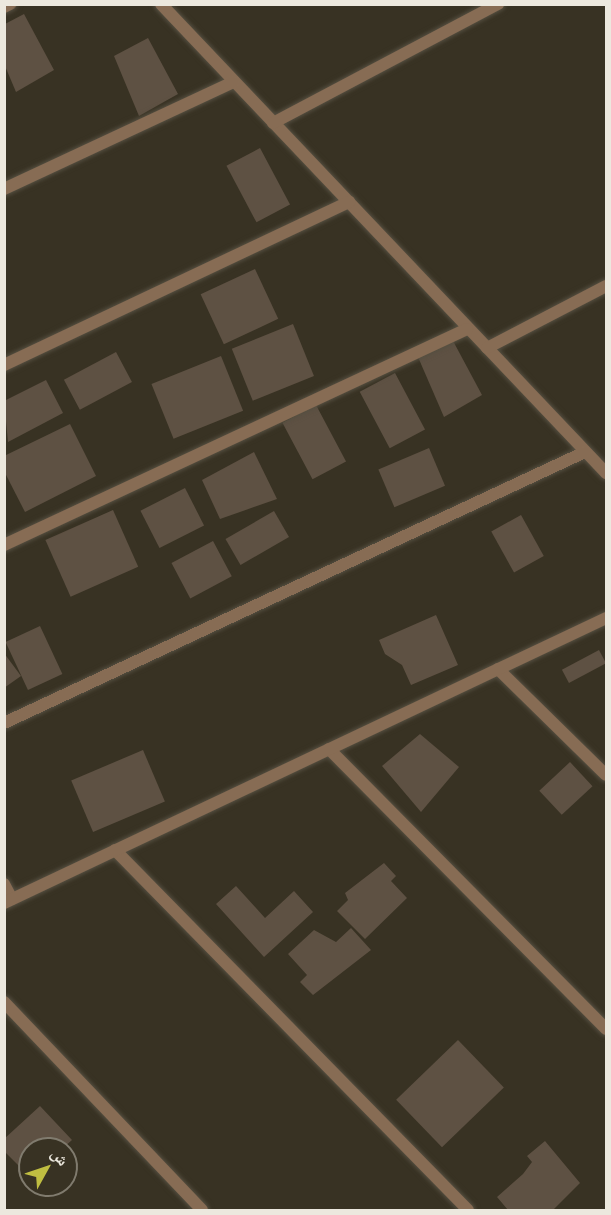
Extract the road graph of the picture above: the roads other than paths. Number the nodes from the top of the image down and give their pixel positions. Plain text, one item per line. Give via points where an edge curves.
1 (10, 4) edge
2 (161, 4) edge
3 (498, 4) edge
4 (4, 7) edge
5 (233, 82) junction
6 (273, 123) junction
7 (4, 189) edge
8 (349, 202) junction
9 (606, 286) edge
10 (467, 329) junction
11 (487, 348) junction
12 (4, 365) edge
13 (585, 452) junction
14 (606, 474) edge
15 (4, 545) edge
16 (606, 618) edge
17 (498, 669) junction
18 (4, 723) edge
19 (329, 749) junction
20 (606, 775) edge
21 (116, 850) junction
22 (4, 884) edge
23 (8, 901) edge
24 (4, 1002) edge
25 (606, 1029) edge
26 (202, 1210) edge
27 (468, 1210) edge

1 - 4 street
2 - 5 street
3 - 6 street
5 - 6 street
5 - 7 street
6 - 8 street
8 - 10 street
8 - 12 street
9 - 11 street
10 - 11 street
10 - 15 street
11 - 13 street
13 - 14 street
13 - 18 street
16 - 17 street
17 - 19 street
17 - 20 street
19 - 21 street
19 - 25 street
21 - 23 street
21 - 27 street
22 - 23 street
24 - 26 street

